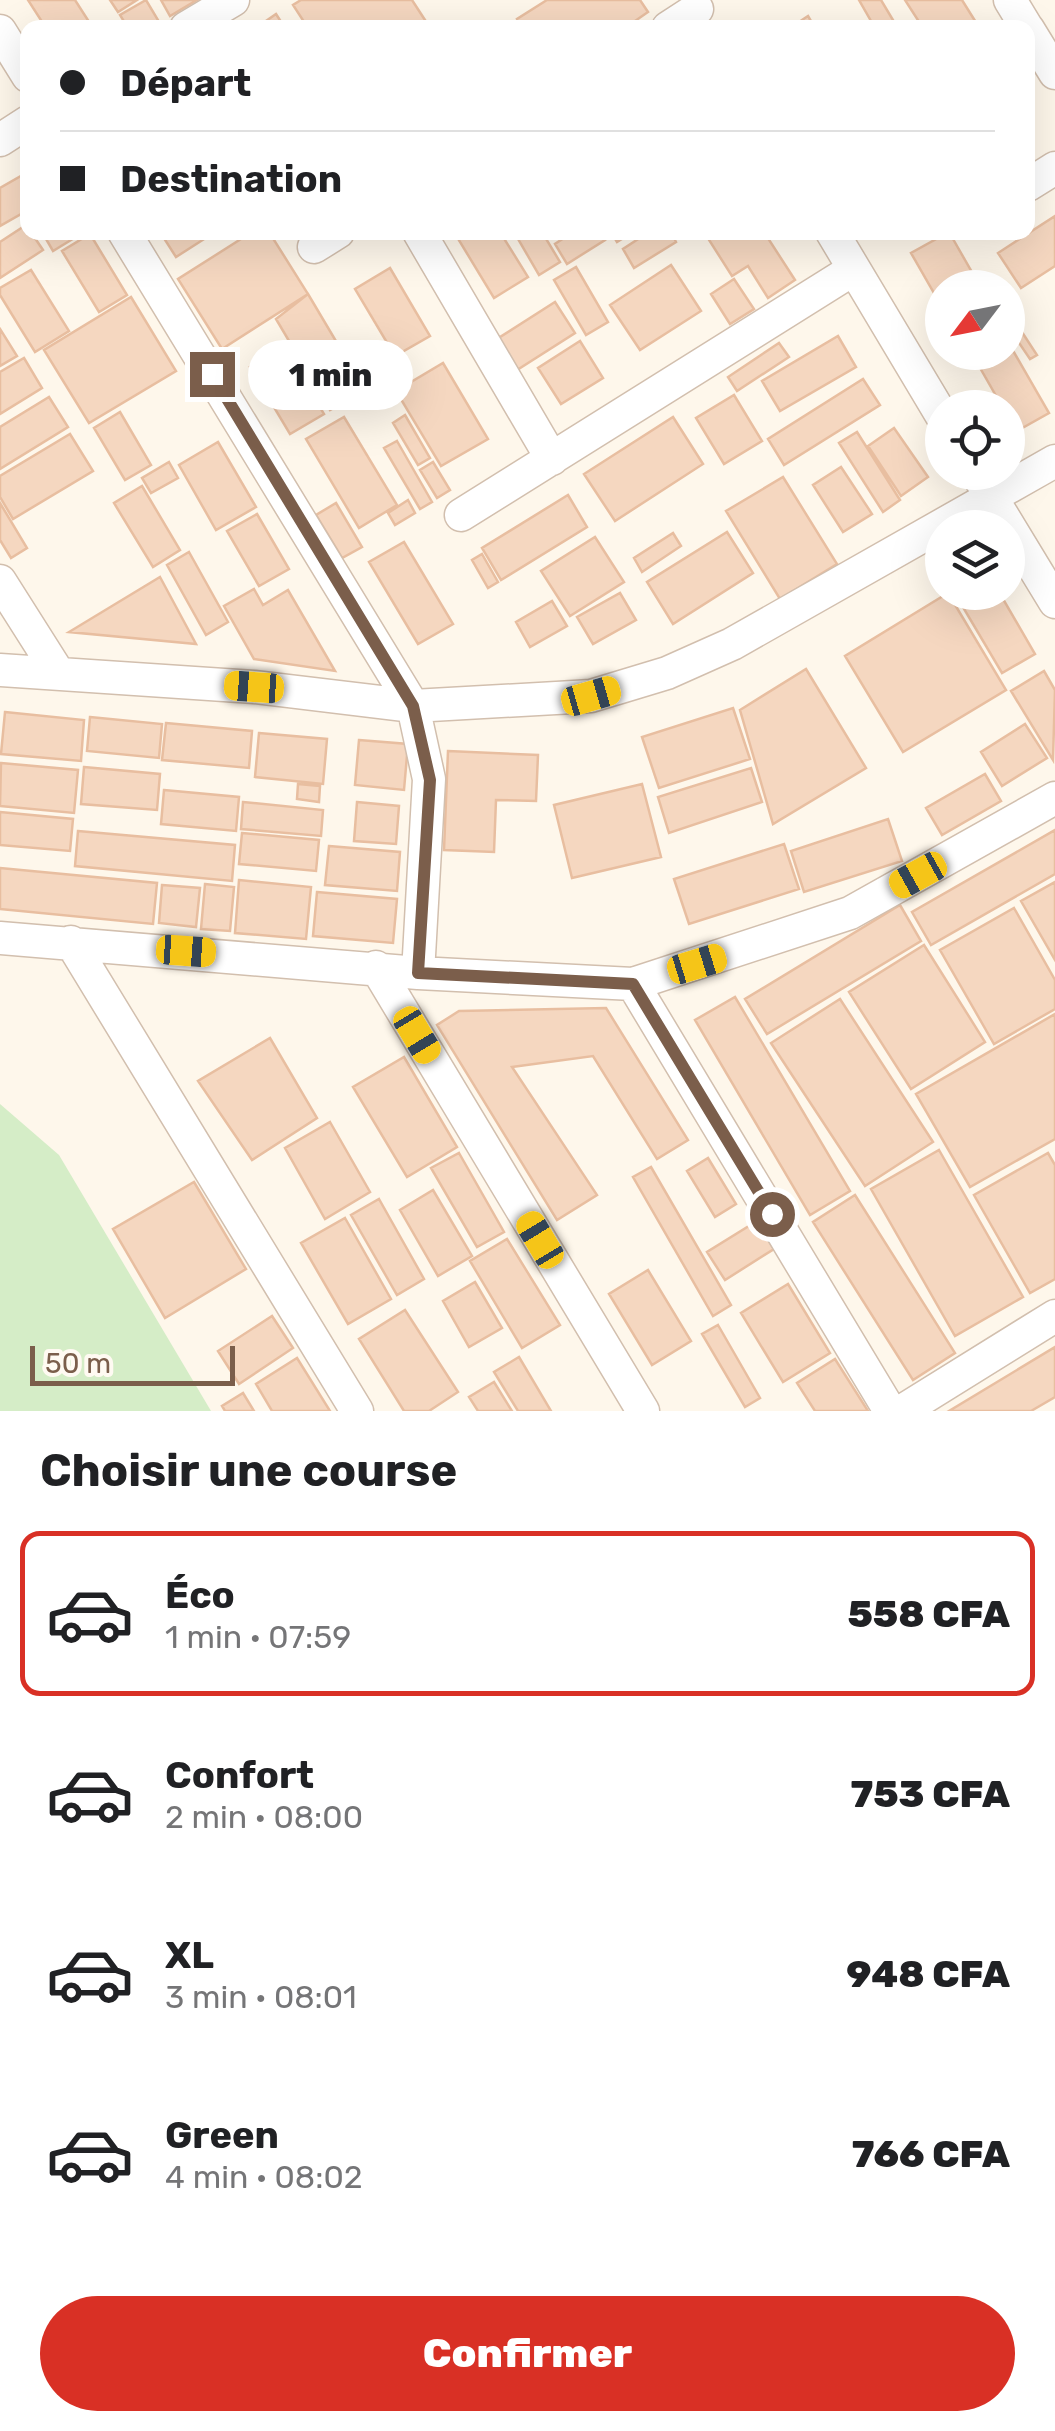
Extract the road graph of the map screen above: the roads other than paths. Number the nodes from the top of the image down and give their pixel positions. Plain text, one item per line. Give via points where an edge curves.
1 (232, 0) edge
2 (199, 20) edge
3 (0, 30) edge
4 (1035, 41) edge
5 (20, 63) edge
6 (1055, 73) edge
7 (129, 240) edge
8 (424, 240) edge
9 (837, 240) edge
10 (854, 269) junction
11 (926, 390) edge
12 (552, 459) junction
13 (1055, 461) edge
14 (1025, 472) edge
15 (978, 490) edge
16 (986, 490) edge
17 (461, 516) dead end
18 (0, 581) edge
19 (1055, 602) edge
20 (0, 670) edge
21 (56, 671) junction
22 (413, 706) junction
23 (1055, 798) edge
24 (0, 938) edge
25 (71, 942) junction
26 (376, 967) junction
27 (418, 973) junction
28 (633, 984) junction
29 (1055, 1316) edge
30 (358, 1411) edge
31 (643, 1411) edge
32 (890, 1411) edge
33 (902, 1411) edge

1 - 2 street
3 - 5 street
4 - 6 street
7 - 22 street
8 - 12 street
9 - 10 street
10 - 11 street
10 - 12 street
12 - 17 street
13 - 14 street
15 - 22 street via 732,644 667,674 591,696
16 - 19 street
18 - 21 street
20 - 21 street
21 - 22 street
22 - 27 street via 430,780
23 - 28 street via 850,912
24 - 25 street
25 - 26 street
25 - 30 street
26 - 27 street
26 - 31 street
27 - 28 street
28 - 32 street
29 - 33 street

